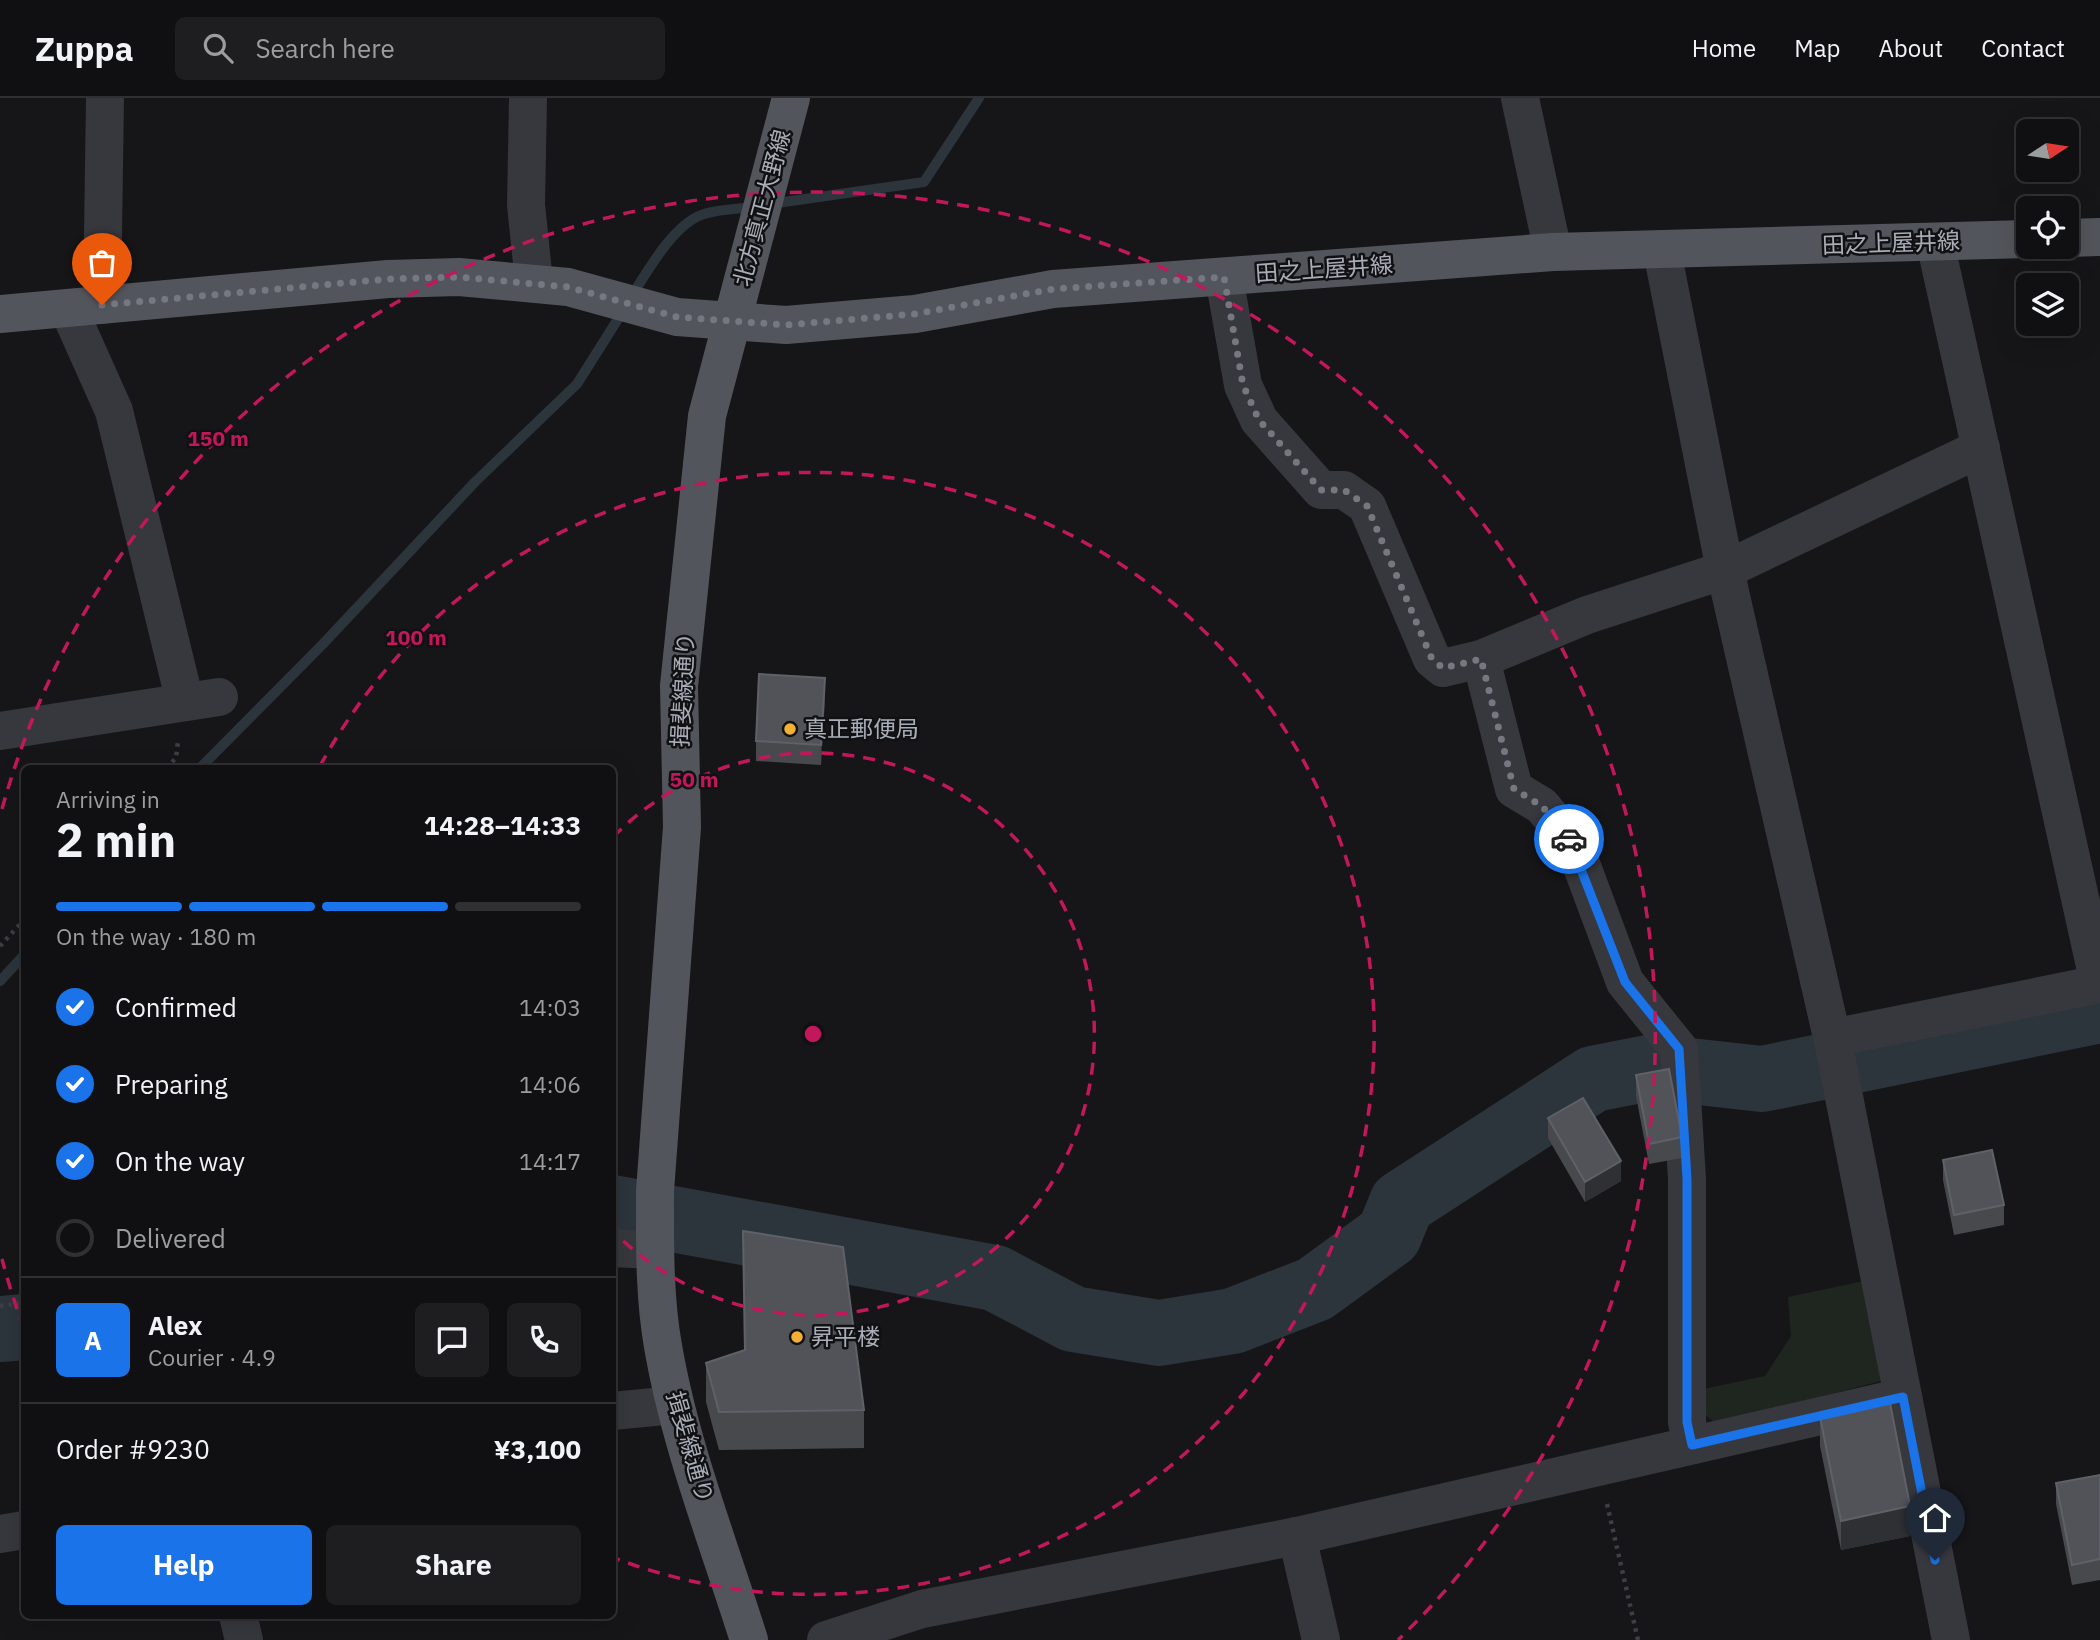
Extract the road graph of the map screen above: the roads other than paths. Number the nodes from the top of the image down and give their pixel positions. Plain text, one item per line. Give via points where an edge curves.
1 (105, 98) edge
2 (528, 98) edge
3 (791, 98) edge
4 (1520, 98) edge
5 (2100, 237) edge
6 (2079, 238) edge
7 (2016, 239) edge
8 (1935, 242) junction
9 (1661, 251) junction
10 (1553, 252) junction
11 (1224, 277) junction
12 (534, 282) junction
13 (85, 307) junction
14 (0, 314) edge
15 (733, 319) junction
16 (1981, 448) junction
17 (1726, 570) junction
18 (1481, 659) junction
19 (0, 731) edge
20 (2100, 984) edge
21 (1835, 1055) junction
22 (616, 1248) edge
23 (654, 1250) junction
24 (1903, 1397) junction
25 (675, 1405) junction
26 (616, 1410) edge
27 (1692, 1445) junction
28 (21, 1530) edge
29 (0, 1534) edge
30 (1297, 1536) junction
31 (239, 1619) edge
32 (244, 1640) edge
33 (749, 1640) edge
34 (826, 1640) edge
35 (1321, 1640) edge
36 (1951, 1640) edge

1 - 13 street
2 - 12 street via 526,205
3 - 15 main road, 北方真正大野線
4 - 10 street
5 - 6 main road
7 - 8 main road, 田之上屋井線
8 - 9 main road, 田之上屋井線
8 - 16 street
9 - 10 main road, 田之上屋井線
9 - 17 street
10 - 11 main road, 田之上屋井線
11 - 15 main road, 田之上屋井線 via 1053,289 915,314 786,325
11 - 18 street via 1243,385 1259,420 1321,490 1344,490 1367,506 1432,659 1443,668
12 - 13 main road, 田之上屋井線 via 388,279
12 - 15 main road, 田之上屋井線 via 677,317
13 - 14 main road, 田之上屋井線
13 - 19 street via 202,700
15 - 23 main road, 揖斐線通り via 707,416 679,686 682,827
16 - 17 street
16 - 20 street
17 - 18 street via 1587,615
17 - 21 street
18 - 27 street via 1514,789 1542,806 1574,845 1625,982 1679,1049 1687,1179 1687,1422
20 - 21 street
21 - 24 street
22 - 23 street
23 - 25 main road, 揖斐線通り via 663,1344
24 - 27 street
24 - 36 street
25 - 26 street
25 - 33 main road, 揖斐線通り
27 - 30 street
28 - 29 street
30 - 34 street via 922,1609
30 - 35 street
31 - 32 street

